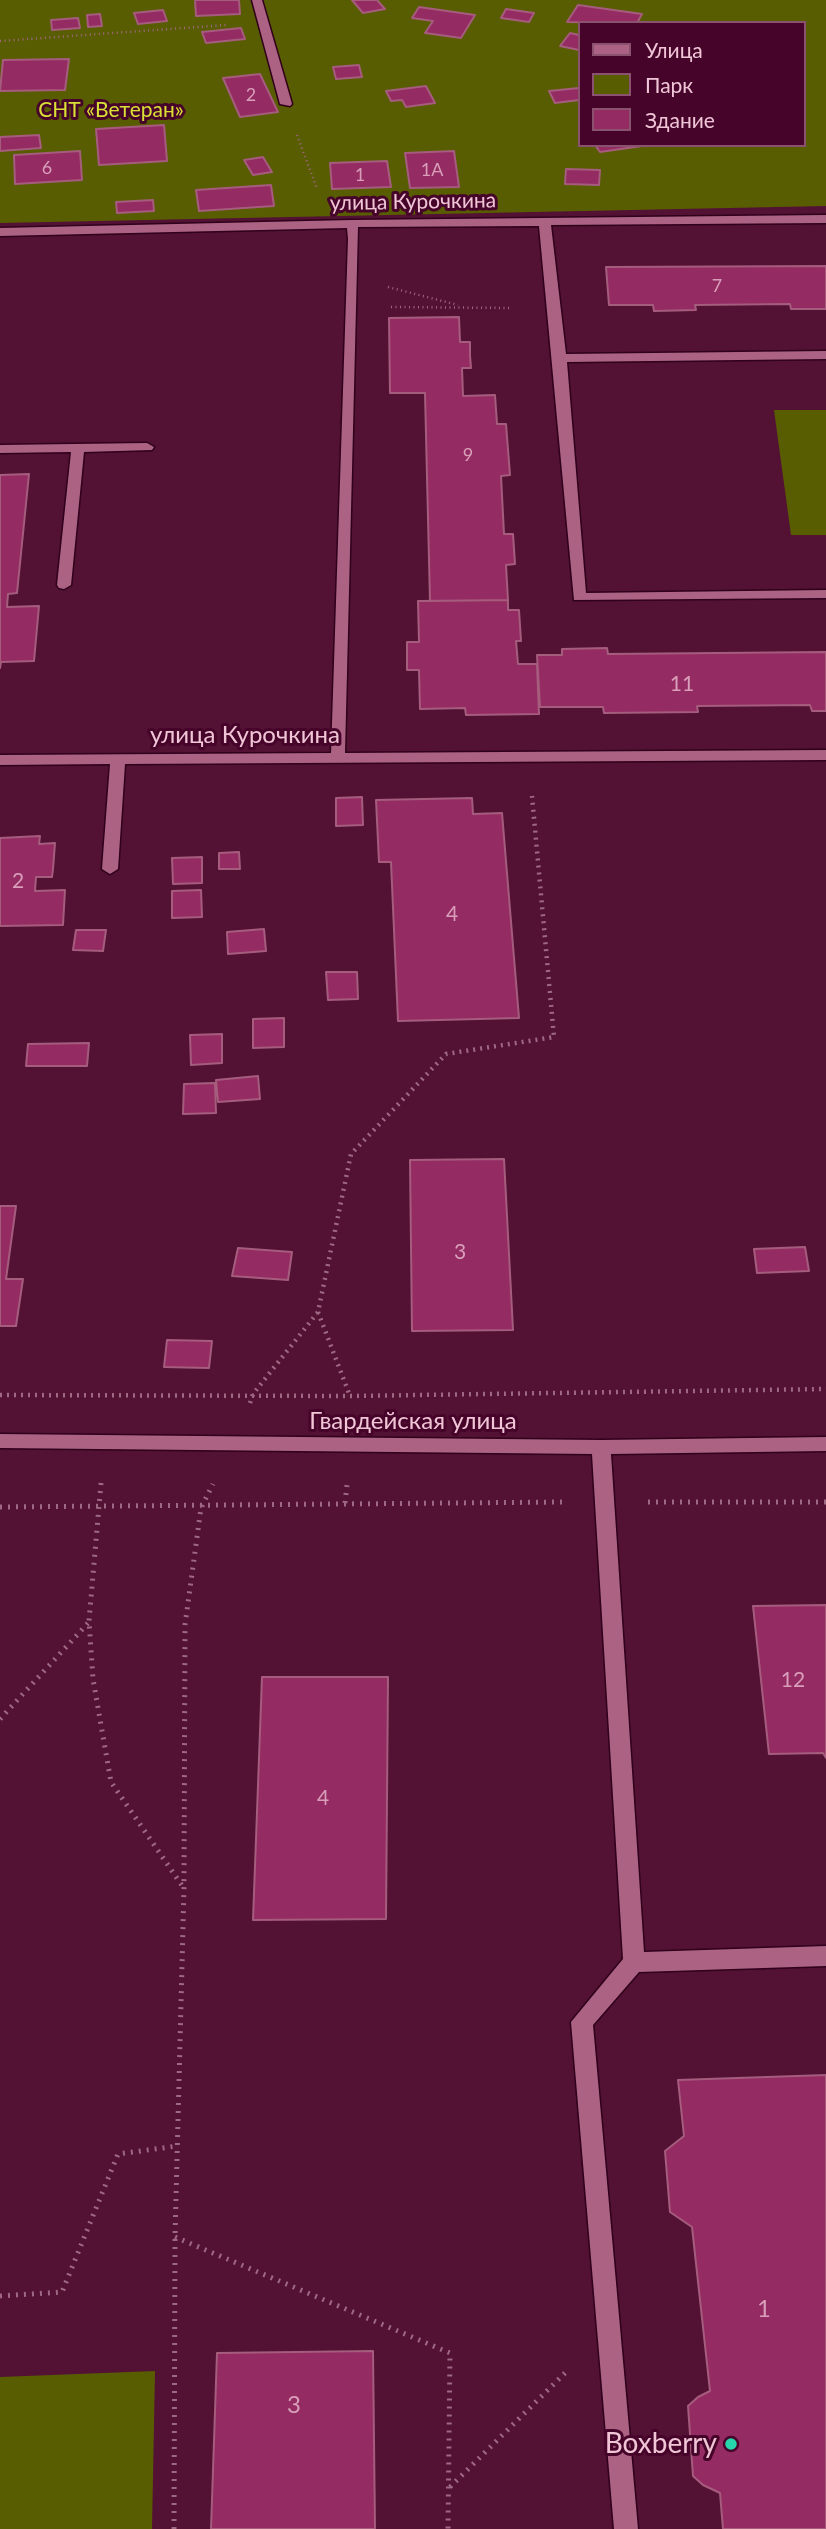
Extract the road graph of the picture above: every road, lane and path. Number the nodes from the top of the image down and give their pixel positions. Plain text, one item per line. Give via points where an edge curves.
1 (257, 0) edge
2 (265, 22) junction
3 (0, 41) edge
4 (286, 104) joint
5 (826, 219) edge
6 (545, 222) junction
7 (352, 224) junction
8 (0, 232) edge
9 (353, 278) junction
10 (352, 307) junction
11 (465, 307) junction
12 (554, 308) junction
13 (826, 355) edge
14 (560, 358) junction
15 (148, 447) dead end
16 (78, 448) junction
17 (0, 449) edge
18 (64, 585) dead end
19 (826, 594) edge
20 (826, 755) edge
21 (338, 757) junction
22 (118, 759) junction
23 (0, 760) edge
24 (532, 792) dead end
25 (110, 869) dead end
26 (826, 1389) edge
27 (253, 1394) junction
28 (0, 1395) edge
29 (0, 1441) edge
30 (104, 1441) junction
31 (233, 1444) junction
32 (826, 1444) edge
33 (601, 1447) junction
34 (603, 1502) junction
35 (826, 1502) edge
36 (0, 1507) edge
37 (100, 1507) junction
38 (201, 1508) junction
39 (89, 1621) junction
40 (0, 1719) edge
41 (184, 1888) junction
42 (826, 1956) edge
43 (634, 1962) junction
44 (177, 2146) junction
45 (175, 2237) junction
46 (0, 2296) edge
47 (609, 2329) junction
48 (449, 2488) junction
49 (174, 2529) edge
50 (448, 2529) edge
51 (626, 2529) edge

1 - 2 street
2 - 3 path
2 - 4 street
4 - 7 path via 323,206
5 - 6 street, улица Курочкина
6 - 7 street, улица Курочкина
6 - 12 street
7 - 8 street, улица Курочкина
7 - 9 street
9 - 10 street
9 - 11 path
10 - 11 path
10 - 21 street
11 - 12 path
12 - 14 street
13 - 14 street
14 - 19 street via 579,597
15 - 16 street
16 - 17 street
16 - 18 street
20 - 21 street, улица Курочкина
21 - 22 street, улица Курочкина
22 - 23 street, улица Курочкина
22 - 25 street
24 - 27 path via 554,1037 446,1054 351,1154 318,1312
26 - 27 path
27 - 28 path
27 - 31 path
29 - 30 street, Гвардейская улица
30 - 31 street, Гвардейская улица
30 - 37 path
31 - 33 street, Гвардейская улица
31 - 38 path
32 - 33 street, Гвардейская улица
33 - 34 street
34 - 35 path
34 - 38 path
34 - 43 street
36 - 37 path
37 - 38 path
37 - 39 path
38 - 41 path via 184,1625
39 - 40 path
39 - 41 path via 93,1679 111,1782
41 - 44 path
42 - 43 street
43 - 47 street via 582,2022
44 - 45 path
44 - 46 path via 118,2154 62,2292
45 - 48 path via 450,2353
45 - 49 path
47 - 48 path
47 - 51 street
48 - 50 path

